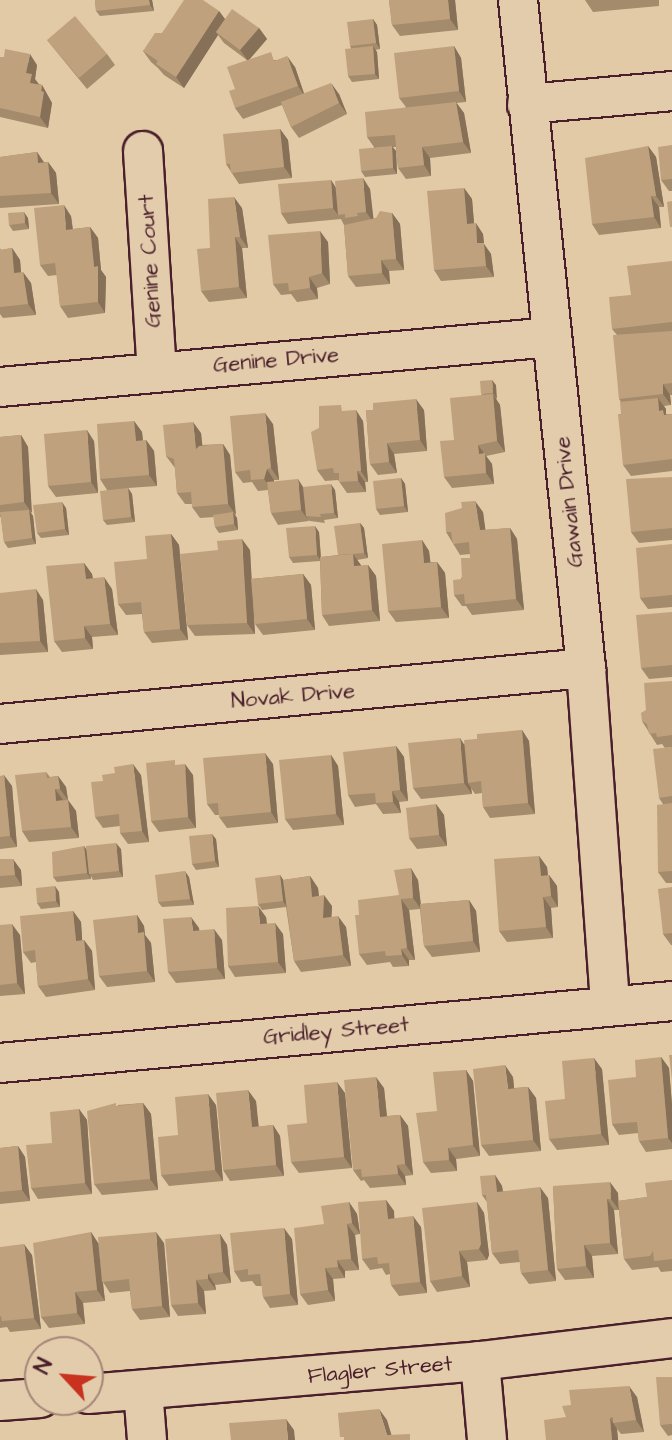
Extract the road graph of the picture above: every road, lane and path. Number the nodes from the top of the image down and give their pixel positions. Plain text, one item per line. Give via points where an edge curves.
1 (518, 0) edge
2 (672, 91) edge
3 (527, 104) junction
4 (143, 151) dead end
5 (552, 337) junction
6 (157, 371) junction
7 (0, 387) edge
8 (586, 668) junction
9 (0, 724) edge
10 (672, 1001) edge
11 (610, 1005) junction
12 (0, 1063) edge
13 (672, 1338) edge
14 (480, 1361) junction
15 (143, 1390) junction
16 (104, 1393) edge
17 (24, 1399) edge
18 (0, 1401) edge
19 (147, 1440) edge
20 (487, 1440) edge

1 - 3 street, Gawain Drive
2 - 3 street
3 - 5 street, Gawain Drive
4 - 6 street, Genine Court
5 - 6 street, Genine Drive
5 - 8 street, Gawain Drive
6 - 7 street, Genine Drive
8 - 9 street, Novak Drive
8 - 11 street, Gawain Drive
10 - 11 street, Gridley Street
11 - 12 street, Gridley Street
13 - 14 street, Flagler Street
14 - 15 street, Flagler Street
14 - 20 street
15 - 16 street, Flagler Street
15 - 19 street
17 - 18 street

